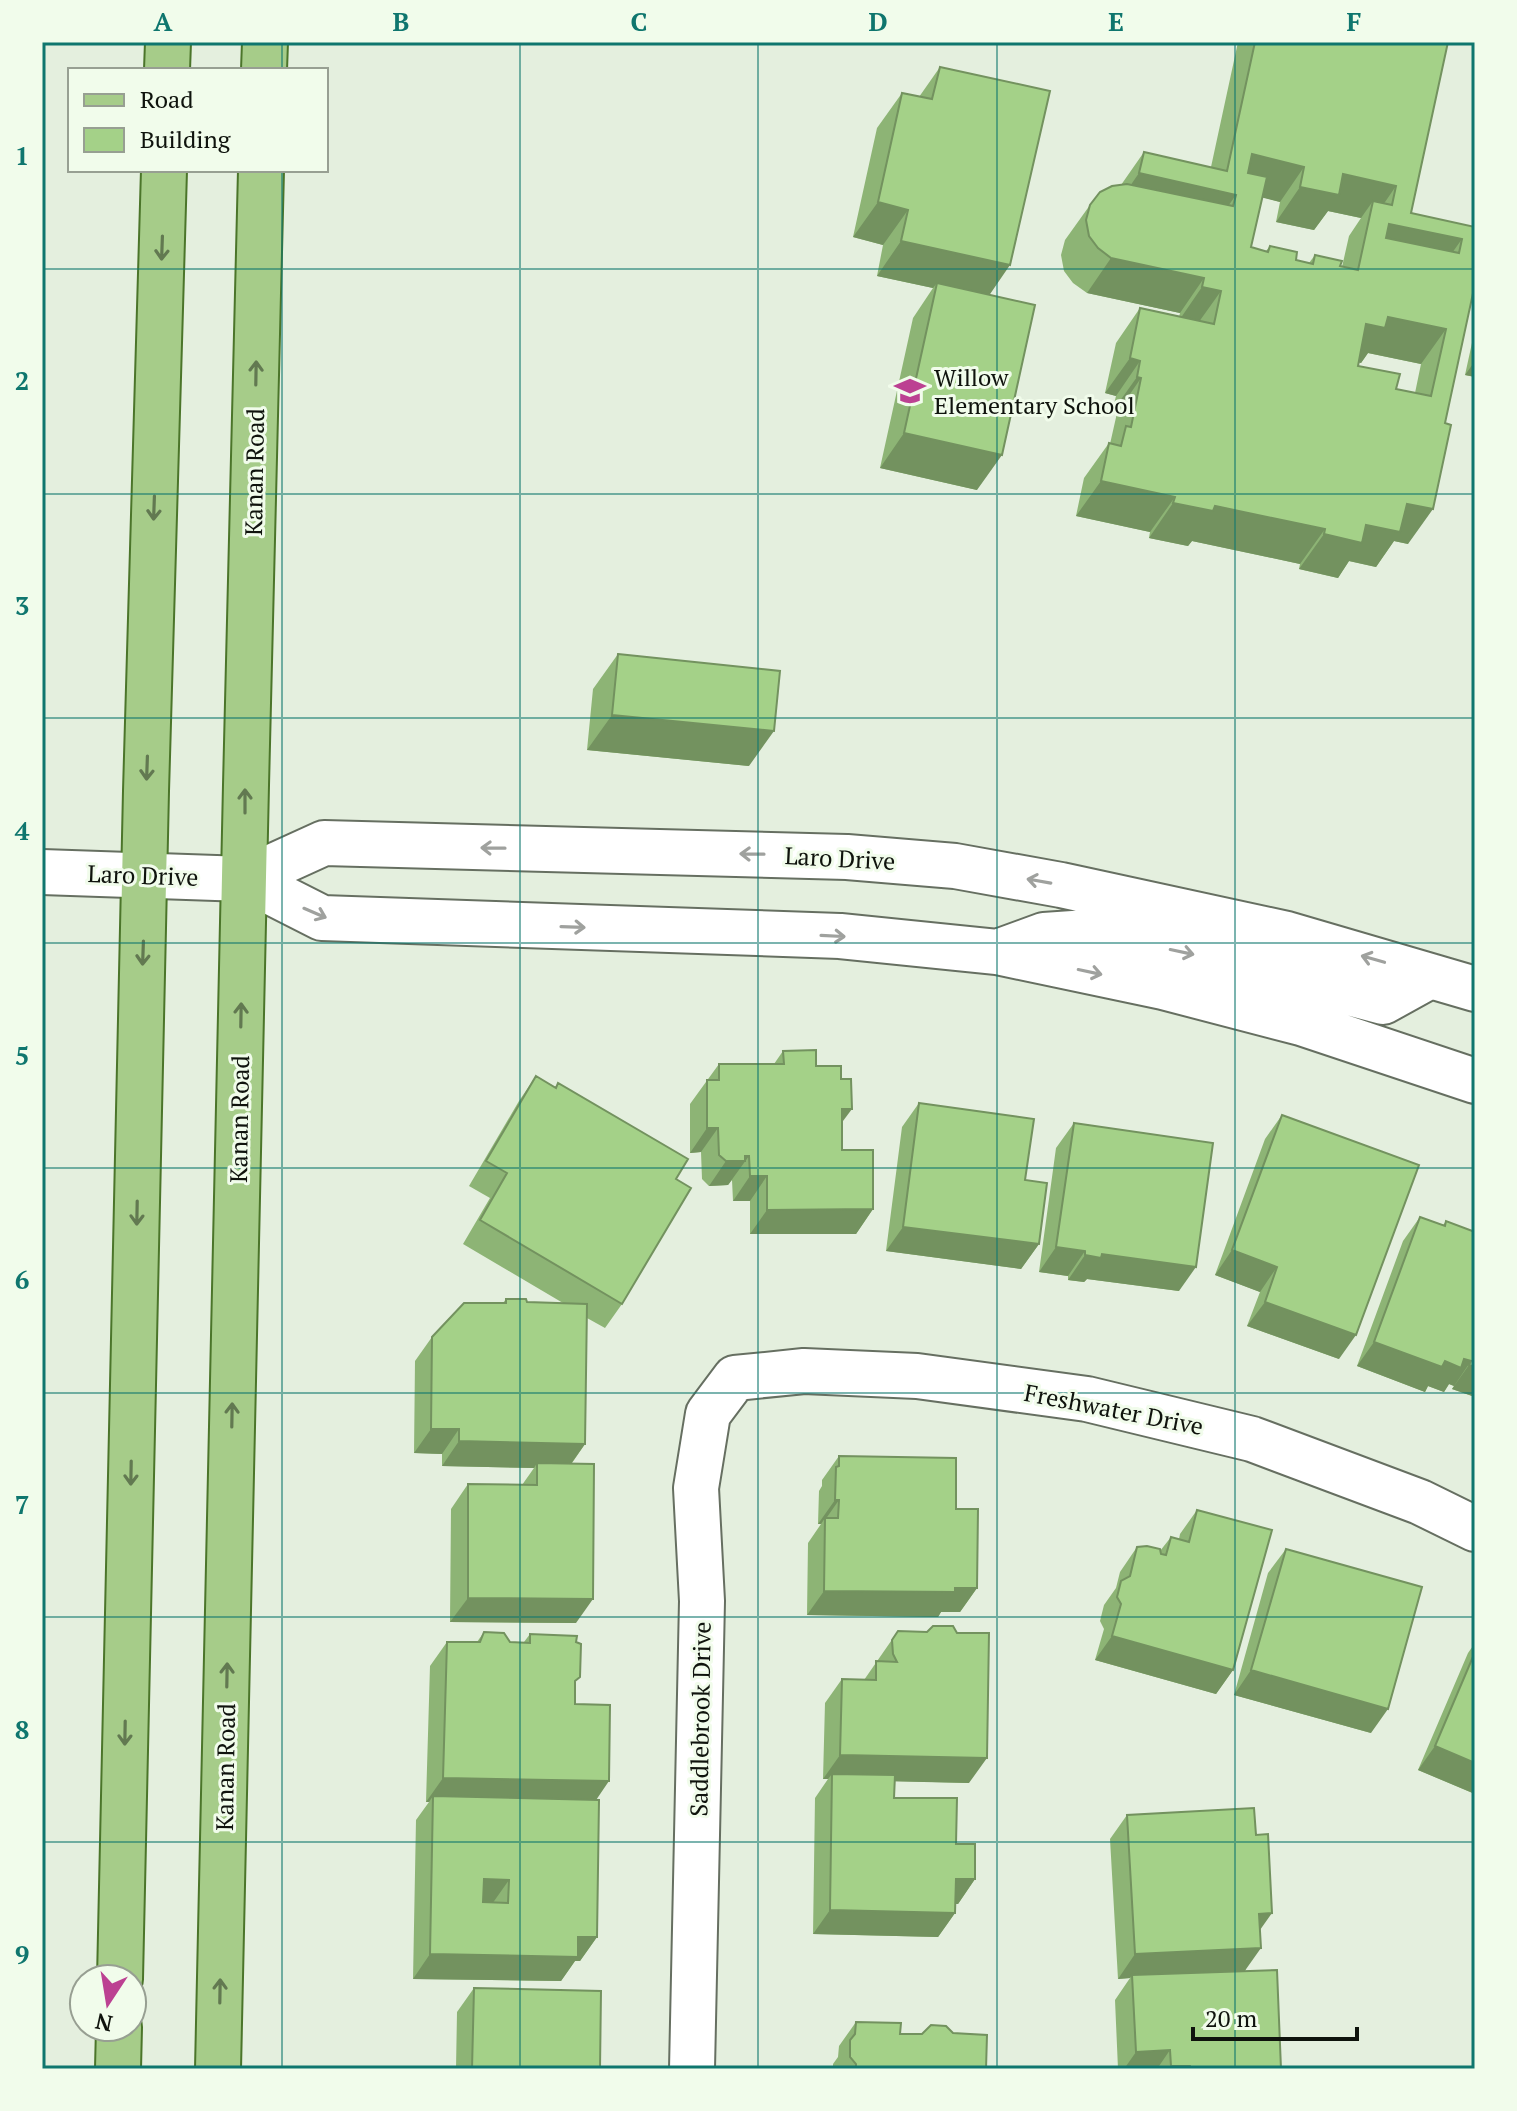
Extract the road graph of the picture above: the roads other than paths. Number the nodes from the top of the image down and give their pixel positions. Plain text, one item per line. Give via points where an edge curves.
1 (168, 42) edge
2 (265, 42) edge
3 (167, 68) edge
4 (264, 68) edge
5 (164, 172) edge
6 (261, 172) edge
7 (42, 872) edge
8 (145, 875) junction
9 (245, 879) junction
10 (997, 952) junction
11 (1430, 976) junction
12 (1475, 989) edge
13 (1475, 1081) edge
14 (735, 1378) joint
15 (1475, 1529) edge
16 (120, 1963) edge
17 (119, 2043) edge
18 (118, 2069) edge
19 (218, 2069) edge
20 (692, 2069) edge

1 - 3 main road
2 - 4 main road
5 -> 8 main road
9 -> 6 main road, Kanan Road
7 - 8 street, Laro Drive
8 - 9 street, Laro Drive
8 -> 16 main road
9 -> 10 street, Laro Drive via 322,918 840,936
11 -> 9 street, Laro Drive via 1287,934 1061,885 955,866 847,857 324,843
19 -> 9 main road, Kanan Road
10 -> 11 street, Laro Drive via 1044,935 1088,932 1383,1002
10 -> 13 street, Laro Drive via 1301,1023
11 - 12 street, Laro Drive
14 - 15 street, Freshwater Drive via 804,1371 917,1376 1087,1399 1252,1439 1420,1502
14 - 20 street, Saddlebrook Drive via 708,1414 696,1488 702,1601
17 - 18 main road

